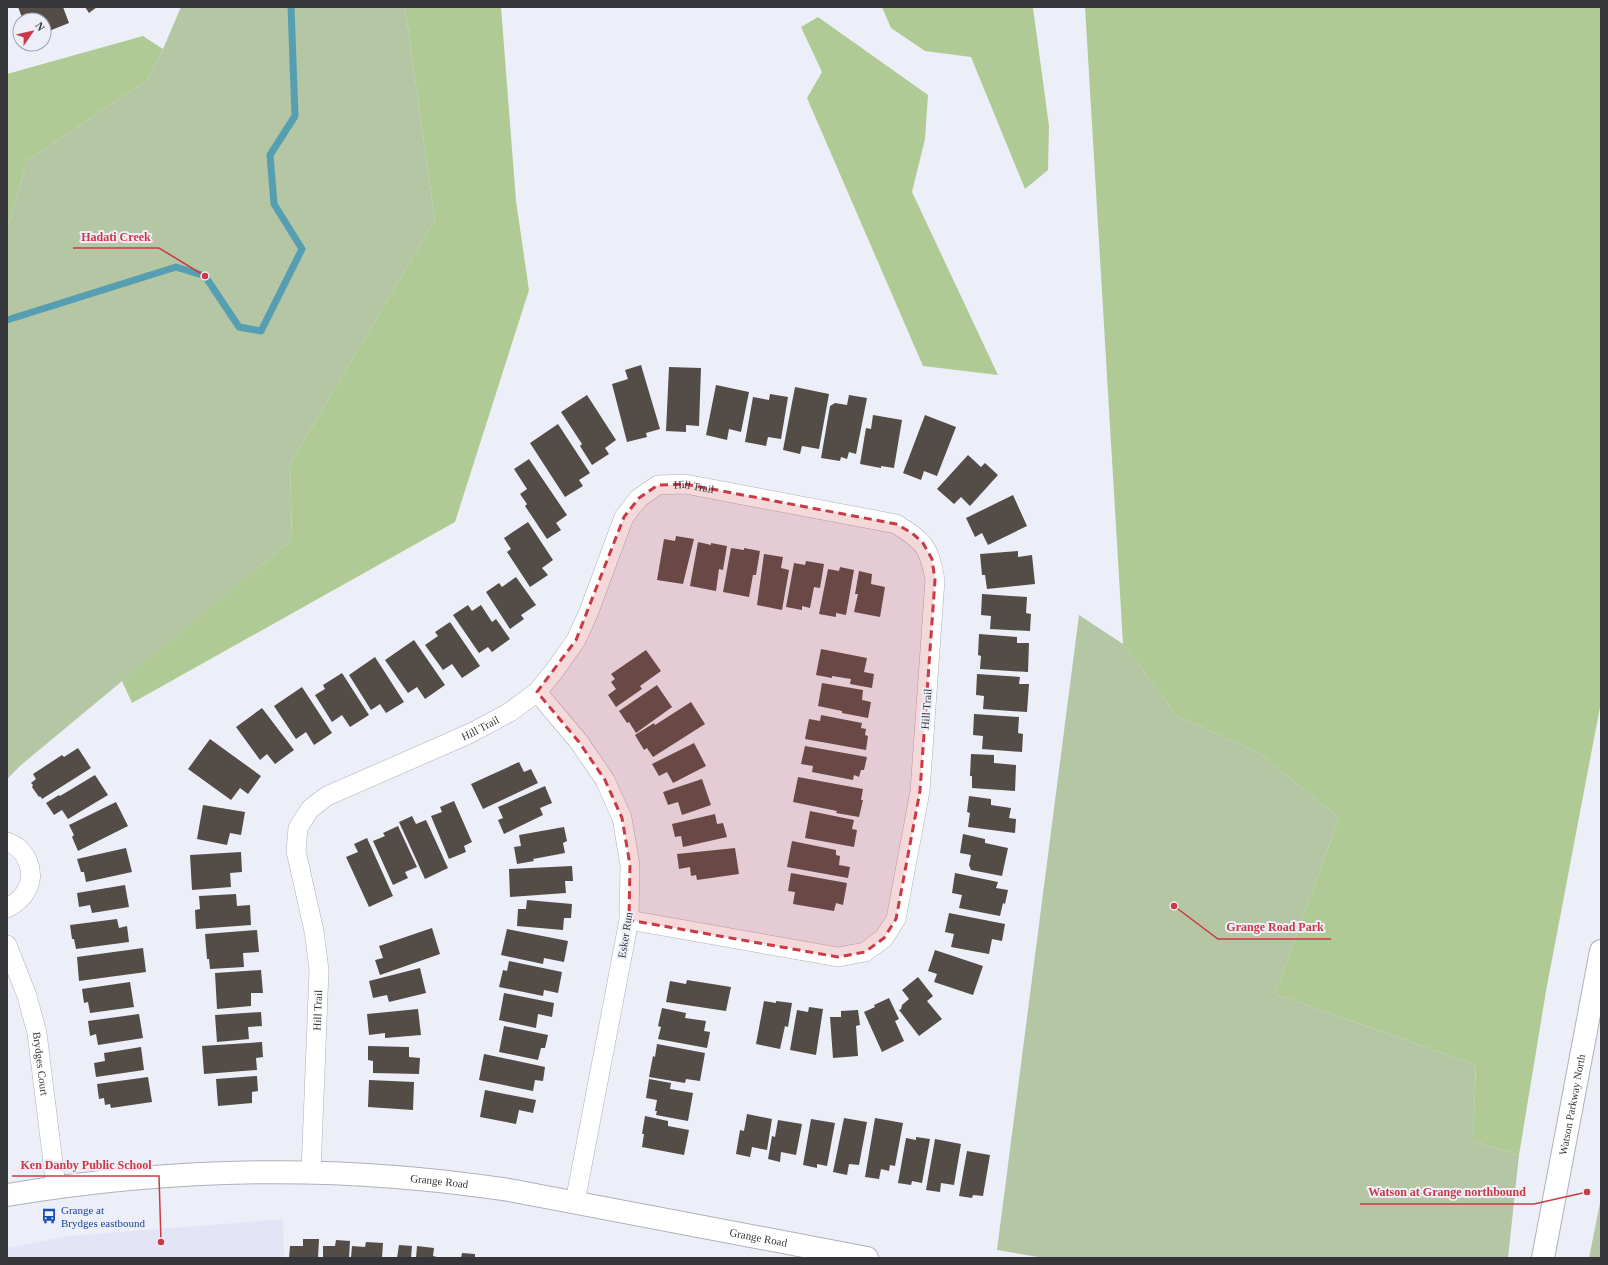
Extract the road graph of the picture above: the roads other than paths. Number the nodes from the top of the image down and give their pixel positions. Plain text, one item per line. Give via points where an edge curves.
1 (537, 692) junction
2 (7, 842) edge
3 (7, 908) edge
4 (629, 920) junction
5 (7, 945) edge
6 (1601, 951) edge
7 (311, 1172) junction
8 (56, 1187) junction
9 (7, 1195) edge
10 (575, 1202) junction
11 (866, 1258) edge
12 (1543, 1258) edge

1 - 4 street, Esker Run via 579,742 604,780 622,818 630,865
1 - 4 street, Hill Trail via 576,640 624,517 639,498 658,485 685,484 896,524 923,543 932,559 935,580 920,791 896,919 884,938 864,952 838,957
1 - 7 street, Hill Trail via 510,712 471,733 327,796 310,808 298,828 296,851 314,931 319,970
2 - 3 street via 18,847 24,854 31,872 27,890 22,898
4 - 10 street, Esker Run
5 - 8 street, Brydges Court via 27,996 37,1033
6 - 12 street, Watson Parkway North
7 - 8 street, Grange Road via 224,1172 153,1176
7 - 10 street, Grange Road via 386,1176 472,1185
8 - 9 street, Grange Road
10 - 11 street, Grange Road

